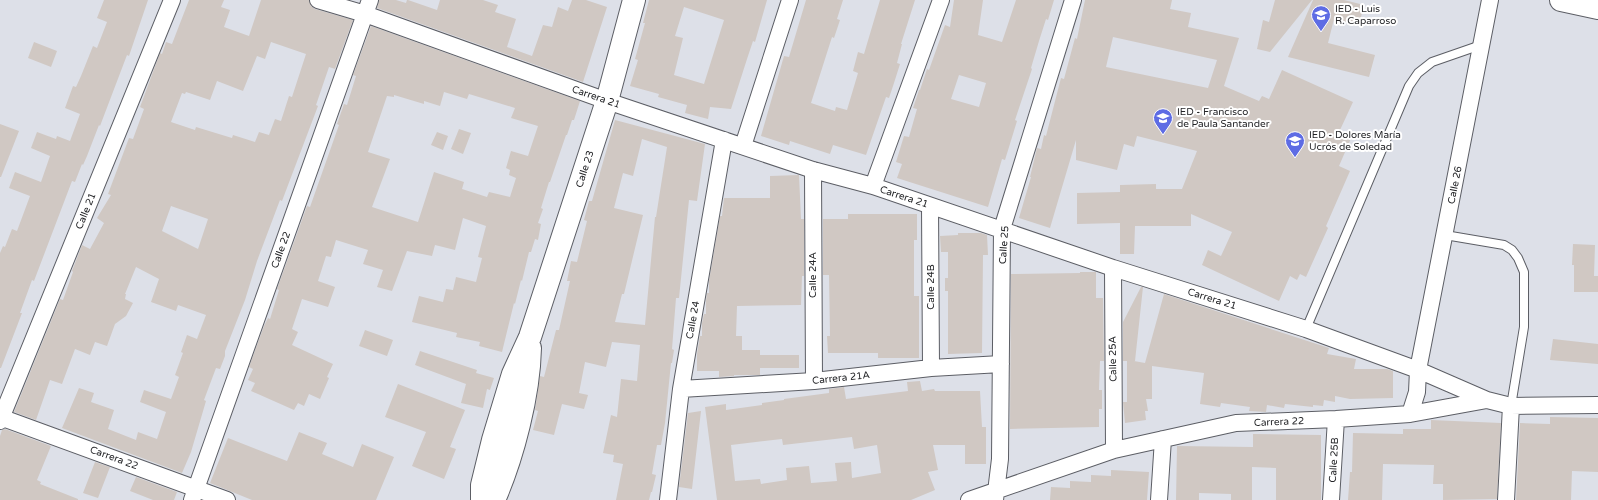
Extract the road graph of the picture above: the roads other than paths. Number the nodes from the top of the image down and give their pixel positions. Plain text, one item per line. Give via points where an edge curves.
1 (172, 0) edge
2 (318, 0) edge
3 (634, 0) edge
4 (790, 0) edge
5 (941, 0) edge
6 (1073, 0) edge
7 (1490, 0) edge
8 (1561, 0) edge
9 (368, 7) edge
10 (1598, 8) edge
11 (1482, 45) junction
12 (607, 101) junction
13 (724, 140) junction
14 (743, 146) junction
15 (813, 170) junction
16 (873, 186) junction
17 (930, 206) junction
18 (1002, 229) junction
19 (1445, 235) junction
20 (1112, 268) junction
21 (1306, 329) junction
22 (530, 337) junction
23 (1001, 364) junction
24 (931, 368) junction
25 (1418, 370) junction
26 (814, 381) junction
27 (681, 390) junction
28 (1487, 400) junction
29 (1598, 405) edge
30 (1511, 406) junction
31 (1410, 414) junction
32 (0, 419) edge
33 (1336, 419) junction
34 (1162, 440) junction
35 (1114, 450) junction
36 (194, 494) edge
37 (996, 495) edge
38 (227, 500) edge
39 (482, 500) edge
40 (494, 500) edge
41 (668, 500) edge
42 (969, 500) edge
43 (1159, 500) edge
44 (1331, 500) edge
45 (1506, 500) edge

1 - 32 street, Calle 21
2 - 9 street, Carrera 21
3 - 12 street, Calle 23
4 - 14 street
5 - 16 street
6 - 18 street, Calle 25
7 - 11 street, Calle 26
8 - 10 street
9 - 12 street, Carrera 21
9 - 36 street, Calle 22
11 - 19 street, Calle 26
11 - 21 lane via 1432,62 1418,73 1409,86
12 - 13 street, Carrera 21
12 - 22 street, Calle 23
13 - 14 street, Carrera 21
13 - 27 street, Calle 24
14 - 15 street, Carrera 21
15 - 16 street, Carrera 21
15 - 26 street, Calle 24A
16 - 17 street, Carrera 21
17 - 18 street, Carrera 21
17 - 24 street, Calle 24B
18 - 20 street, Carrera 21
18 - 23 street, Calle 25
19 - 25 street, Calle 26
19 - 30 lane via 1504,245 1518,258 1524,272 1524,327
20 - 21 street, Carrera 21
20 - 35 street, Calle 25A
21 - 25 street, Carrera 21
22 - 39 street, Calle 23 via 513,374 493,440 482,485
22 - 40 street, Calle 23 via 529,370 521,412
23 - 24 street, Carrera 21A
23 - 37 street, Calle 25 via 1000,459
24 - 26 street, Carrera 21A
25 - 28 street, Carrera 21
25 - 31 street, Calle 26 via 1417,392
26 - 27 street, Carrera 21A
27 - 41 street, Calle 24
28 - 30 street, Carrera 22
28 - 31 street, Carrera 22
29 - 30 street, Carrera 22
30 - 45 street
31 - 33 street, Carrera 22
32 - 36 street, Carrera 22
33 - 34 street, Carrera 22 via 1236,423
33 - 44 street, Calle 25B
34 - 35 street, Carrera 22
34 - 43 street
35 - 37 street, Carrera 22
36 - 38 street, Carrera 22
37 - 42 street, Carrera 22

